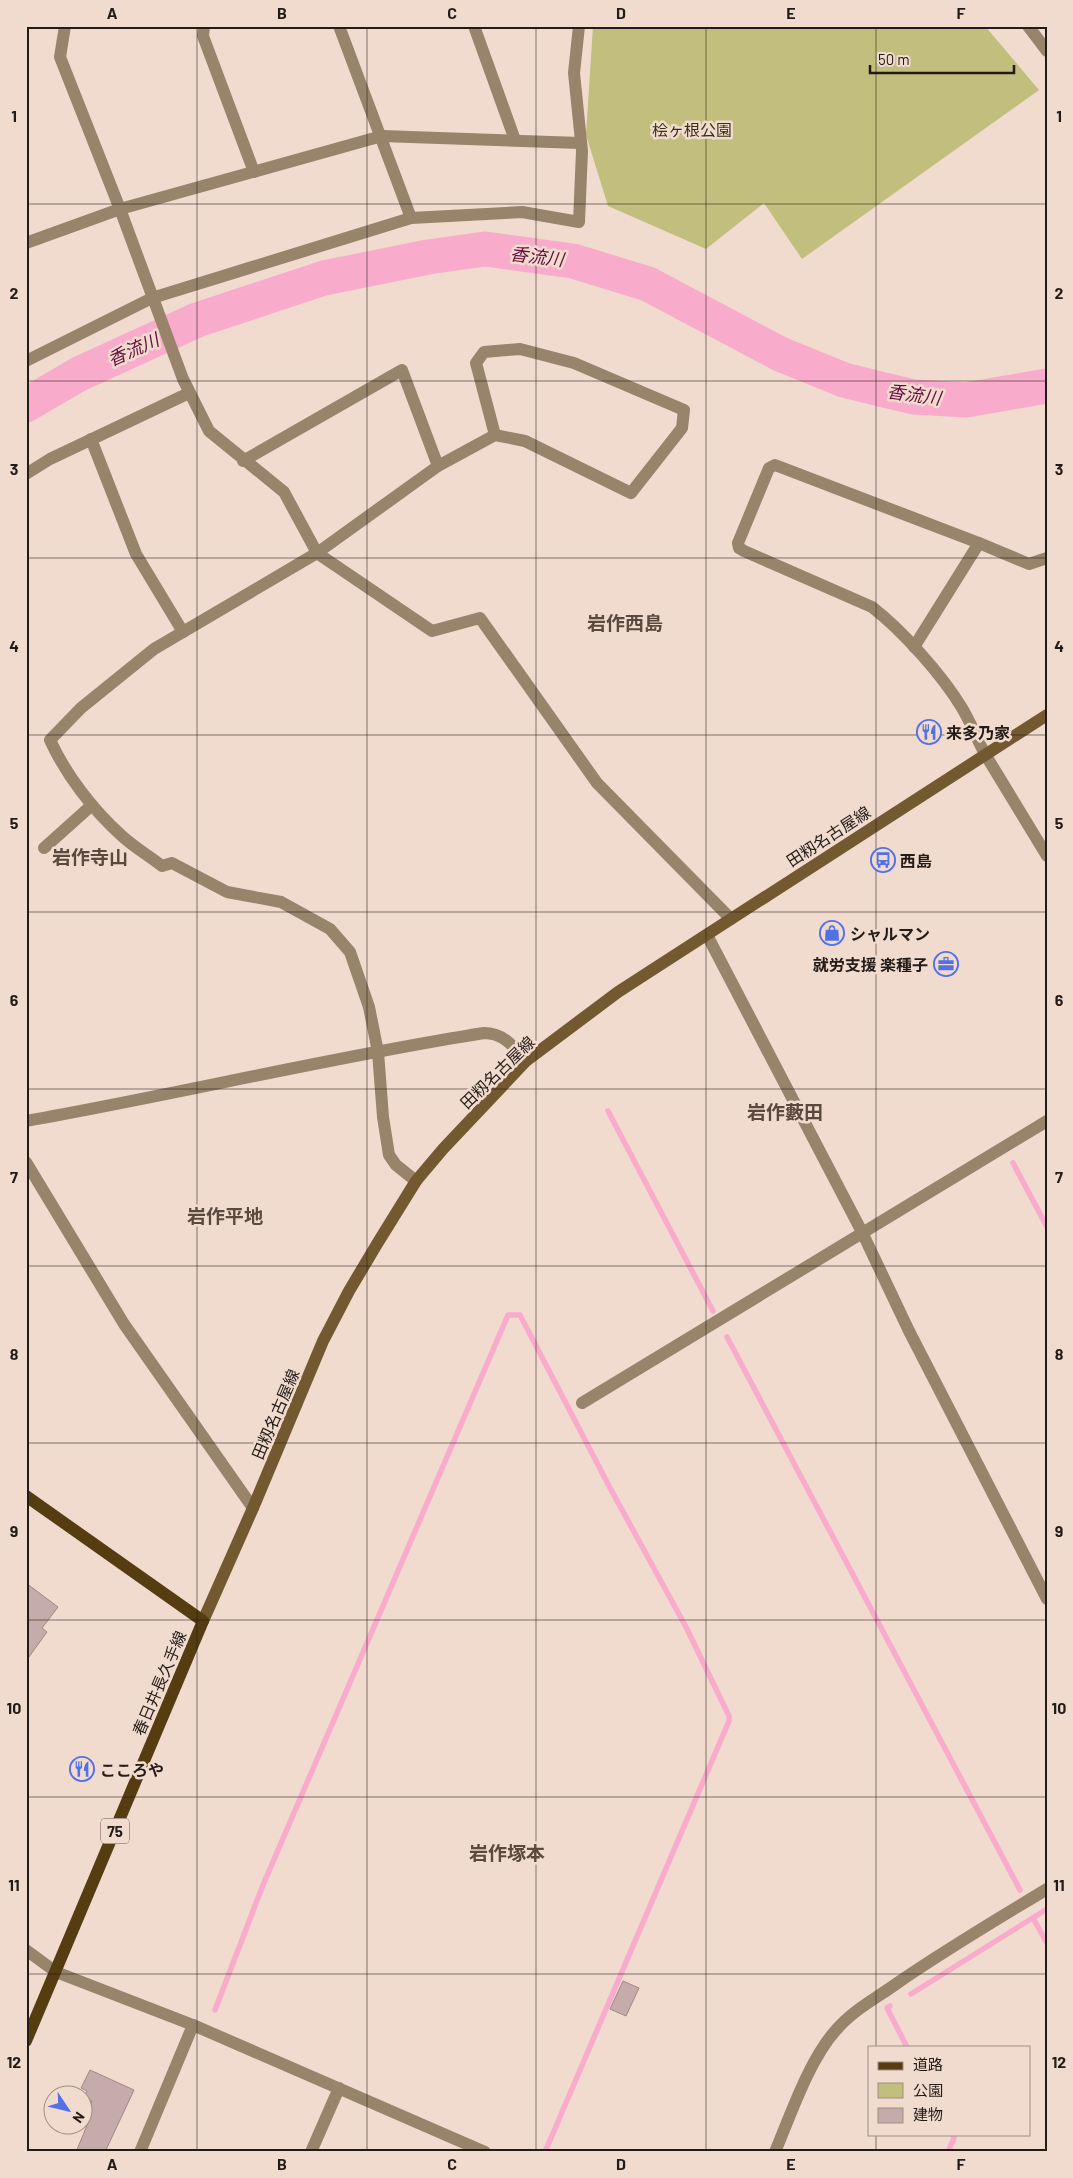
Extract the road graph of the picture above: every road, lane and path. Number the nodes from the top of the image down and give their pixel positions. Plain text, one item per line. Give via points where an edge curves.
1 (65, 26) edge
2 (204, 26) edge
3 (339, 26) edge
4 (474, 26) edge
5 (579, 26) edge
6 (1028, 26) edge
7 (1047, 52) edge
8 (382, 136) junction
9 (515, 140) junction
10 (580, 143) junction
11 (254, 172) junction
12 (120, 209) junction
13 (412, 218) junction
14 (26, 243) edge
15 (154, 304) junction
16 (26, 360) edge
17 (189, 393) junction
18 (495, 436) junction
19 (91, 439) junction
20 (243, 461) junction
21 (438, 466) junction
22 (26, 474) edge
23 (980, 543) junction
24 (317, 553) junction
25 (1047, 558) edge
26 (184, 632) junction
27 (914, 646) junction
28 (1047, 715) edge
29 (985, 754) junction
30 (92, 805) junction
31 (44, 848) dead end
32 (1047, 856) edge
33 (731, 919) junction
34 (707, 935) junction
35 (378, 1052) junction
36 (526, 1061) junction
37 (26, 1121) edge
38 (1047, 1121) edge
39 (26, 1162) edge
40 (416, 1181) junction
41 (862, 1232) junction
42 (582, 1403) dead end
43 (26, 1496) edge
44 (253, 1508) junction
45 (1047, 1599) edge
46 (203, 1621) junction
47 (1047, 1888) edge
48 (26, 1950) edge
49 (56, 1972) junction
50 (194, 2025) junction
51 (26, 2041) edge
52 (338, 2088) junction
53 (140, 2152) edge
54 (311, 2152) edge
55 (485, 2152) edge
56 (775, 2152) edge

1 - 12 street via 60,57
2 - 11 street via 203,36
3 - 8 street
4 - 9 street
5 - 10 street via 574,73
6 - 7 street
8 - 9 street
8 - 11 street
8 - 13 street
9 - 10 street
10 - 13 street via 579,222 522,212
11 - 12 street
12 - 14 street
12 - 15 street
13 - 15 street
15 - 16 street
15 - 17 street
17 - 19 street
17 - 20 street via 209,432
18 - 18 street via 526,441 631,492 682,428 684,410 574,363 520,349 484,352 476,362
18 - 21 street
19 - 22 street
19 - 26 street via 136,554
20 - 21 street via 402,370
20 - 24 street via 284,492
21 - 24 street
23 - 25 street via 1029,564
23 - 27 street
23 - 27 street via 784,467 775,465 769,468 738,543 739,548 872,607
24 - 26 street
24 - 33 street via 432,631 480,618 597,783
26 - 30 street via 154,649 81,708 50,740
27 - 29 street via 962,708
28 - 29 main road, 田籾名古屋線
29 - 32 street
29 - 33 main road, 田籾名古屋線
30 - 31 street
30 - 35 street via 122,836 162,866 172,863 227,892 281,902 330,929 350,952 370,1007
33 - 34 main road, 田籾名古屋線
34 - 36 main road, 田籾名古屋線 via 618,992
34 - 41 street
35 - 36 street via 492,1033 507,1039
35 - 37 street
35 - 40 street via 389,1155
36 - 40 main road, 田籾名古屋線
38 - 41 street
39 - 44 street via 124,1324
40 - 44 main road, 田籾名古屋線 via 349,1291 323,1341
41 - 42 street
41 - 45 street via 905,1323
43 - 46 main road, 春日井長久手線
44 - 46 main road, 田籾名古屋線
46 - 49 main road, 春日井長久手線 / 75
47 - 56 street via 864,2004 835,2030 812,2067
48 - 49 street
49 - 50 street
49 - 51 main road, 春日井長久手線 / 75
50 - 52 street
50 - 53 street
52 - 54 street
52 - 55 street

